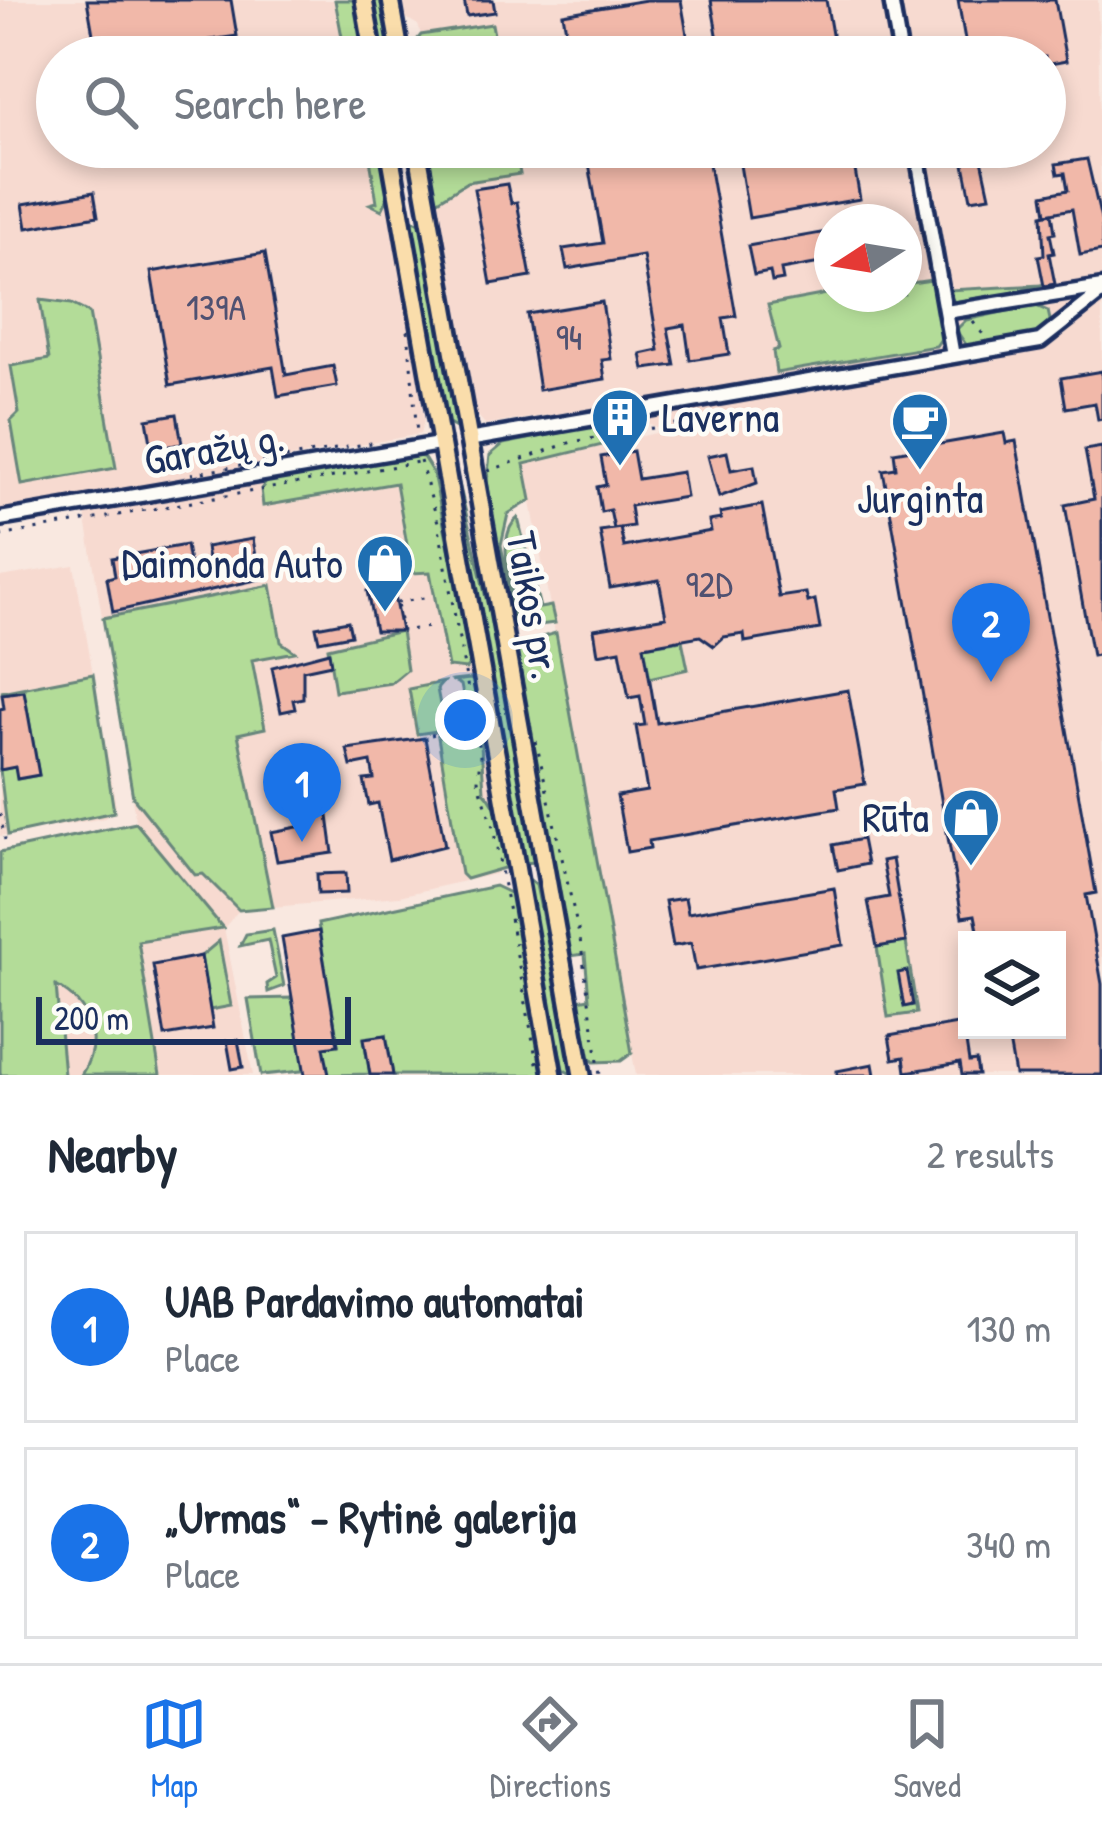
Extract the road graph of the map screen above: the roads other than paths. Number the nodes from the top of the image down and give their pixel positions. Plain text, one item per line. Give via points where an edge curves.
1 (364, 0) edge
2 (391, 0) edge
3 (891, 0) edge
4 (370, 36) edge
5 (397, 36) edge
6 (897, 36) edge
7 (393, 168) edge
8 (421, 168) edge
9 (920, 168) edge
10 (428, 207) junction
11 (400, 208) junction
12 (1102, 289) edge
13 (946, 312) junction
14 (953, 356) junction
15 (468, 440) junction
16 (439, 444) junction
17 (0, 519) edge
18 (518, 876) junction
19 (546, 884) junction
20 (551, 1074) edge
21 (581, 1075) edge

1 - 4 main road
2 - 5 main road
3 - 6 street
7 - 11 main road, Taikos pr.
8 - 10 main road, Taikos pr.
9 - 13 street
10 - 11 main road
10 - 15 main road, Taikos pr.
11 - 16 main road, Taikos pr.
12 - 13 street
12 - 14 street via 1040,341
13 - 14 street
14 - 15 street
15 - 16 main road
15 - 19 main road, Taikos pr.
16 - 17 street, Garažų g.
16 - 18 main road, Taikos pr.
18 - 19 main road
18 - 20 main road, Taikos pr.
19 - 21 main road, Taikos pr.

